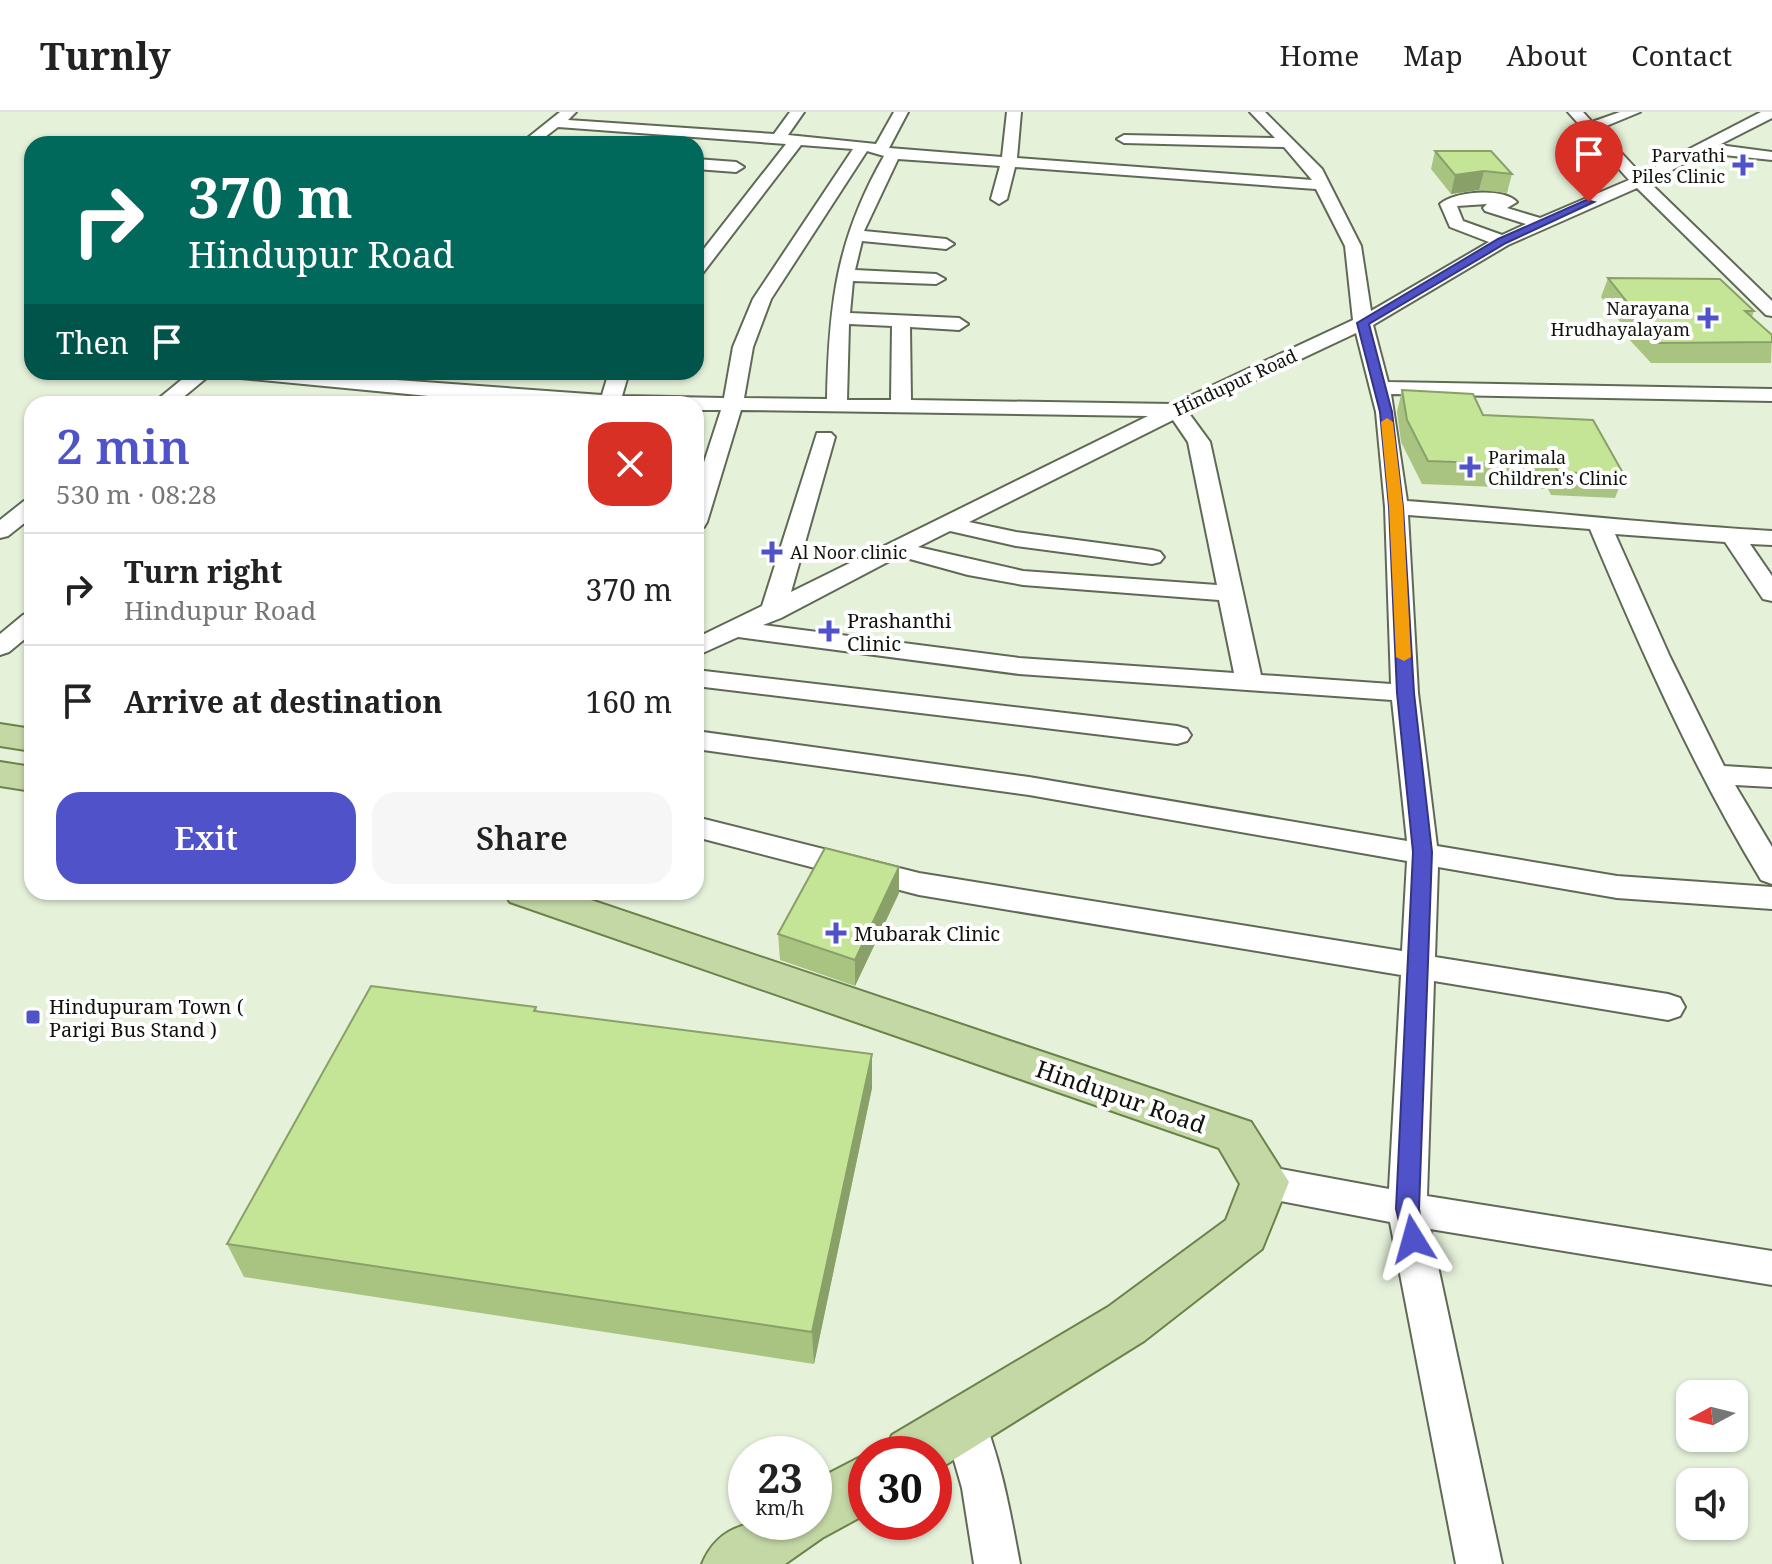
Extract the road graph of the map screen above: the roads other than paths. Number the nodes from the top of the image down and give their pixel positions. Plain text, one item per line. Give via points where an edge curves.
1 (569, 112) edge
2 (797, 112) edge
3 (901, 112) edge
4 (1014, 112) edge
5 (1257, 112) edge
6 (1575, 112) edge
7 (1633, 112) edge
8 (1727, 112) edge
9 (1764, 116) edge
10 (555, 123) junction
11 (1588, 128) junction
12 (678, 132) junction
13 (538, 136) edge
14 (674, 136) edge
15 (778, 139) junction
16 (1124, 139) dead end
17 (797, 140) junction
18 (1289, 143) junction
19 (1703, 148) junction
20 (879, 149) junction
21 (1772, 156) edge
22 (1009, 160) junction
23 (704, 165) edge
24 (736, 167) dead end
25 (1639, 181) junction
26 (1321, 185) junction
27 (999, 199) dead end
28 (1539, 223) junction
29 (856, 235) junction
30 (1502, 241) junction
31 (946, 244) dead end
32 (704, 260) edge
33 (846, 275) junction
34 (936, 279) dead end
35 (1728, 290) edge
36 (1751, 290) junction
37 (1772, 311) edge
38 (840, 318) junction
39 (901, 321) junction
40 (1363, 323) junction
41 (959, 324) dead end
42 (193, 380) edge
43 (324, 380) edge
44 (340, 380) edge
45 (428, 380) edge
46 (1380, 388) junction
47 (1772, 395) edge
48 (172, 396) edge
49 (306, 396) edge
50 (409, 396) edge
51 (414, 396) edge
52 (704, 404) edge
53 (733, 404) junction
54 (837, 405) junction
55 (901, 405) junction
56 (1176, 410) junction
57 (824, 437) dead end
58 (704, 496) edge
59 (1396, 507) junction
60 (24, 512) edge
61 (1599, 523) junction
62 (948, 524) junction
63 (0, 531) edge
64 (1733, 536) junction
65 (1772, 538) edge
66 (899, 549) junction
67 (1152, 557) dead end
68 (1230, 593) junction
69 (1772, 594) edge
70 (772, 613) junction
71 (24, 627) edge
72 (737, 629) junction
73 (704, 644) edge
74 (0, 647) edge
75 (704, 679) edge
76 (1249, 682) junction
77 (1405, 693) junction
78 (0, 735) edge
79 (1177, 735) dead end
80 (24, 739) edge
81 (704, 741) edge
82 (0, 774) edge
83 (1714, 774) junction
84 (24, 778) edge
85 (1772, 778) edge
86 (704, 829) edge
87 (1423, 852) junction
88 (1772, 873) edge
89 (1772, 898) edge
90 (547, 900) edge
91 (1418, 968) junction
92 (1668, 1007) dead end
93 (1265, 1182) junction
94 (1407, 1209) junction
95 (1772, 1268) edge
96 (964, 1422) junction
97 (941, 1436) edge
98 (770, 1540) edge
99 (731, 1564) edge
100 (997, 1564) edge
101 (1479, 1564) edge

1 - 10 street
2 - 15 street
3 - 20 street
4 - 22 street
5 - 18 street
6 - 11 street
7 - 11 street
8 - 9 street
9 - 19 street, Hindupur Road
10 - 12 street
10 - 13 street
11 - 25 street
12 - 14 street
12 - 15 street
15 - 17 street
16 - 18 street
17 - 20 street
17 - 32 street
18 - 26 street via 1314,169
19 - 21 street
19 - 25 street, Hindupur Road
20 - 22 street
20 - 29 street
20 - 53 street via 762,299 743,347
22 - 26 street
22 - 27 street
23 - 24 street
25 - 28 street, Hindupur Road
25 - 36 street
26 - 40 street via 1353,246
28 - 30 street, Hindupur Road
28 - 30 street via 1491,208 1509,202 1505,199 1448,204 1456,224
29 - 31 street
29 - 33 street
30 - 40 street, Hindupur Road
33 - 34 street
33 - 38 street
35 - 36 street
36 - 37 street
38 - 39 street
38 - 54 street
39 - 41 street
39 - 55 street
40 - 46 street
40 - 56 street, Hindupur Road
42 - 48 street
43 - 49 street
44 - 50 street
45 - 51 street
46 - 47 street
46 - 59 street
52 - 53 street
53 - 54 street
53 - 58 street
54 - 55 street
55 - 56 street
56 - 62 street, Hindupur Road
56 - 68 street via 1199,442
57 - 70 street
59 - 61 street
59 - 77 street
60 - 63 street
61 - 64 street
61 - 83 street
62 - 66 street, Hindupur Road
62 - 67 street via 1029,542
64 - 65 street
64 - 69 street
66 - 68 street via 1023,578
66 - 70 street, Hindupur Road
68 - 76 street
70 - 72 street, Hindupur Road
71 - 74 street
72 - 73 street, Hindupur Road
72 - 76 street via 1019,666
75 - 79 street
76 - 77 street
77 - 87 street
78 - 80 main road
81 - 87 street via 1029,786
82 - 84 main road
83 - 85 street
83 - 88 street
86 - 91 street via 919,884
87 - 89 street via 1617,887
87 - 91 street
90 - 93 main road, Hindupur Road via 1235,1135
91 - 92 street
91 - 94 street
93 - 94 street
93 - 96 main road via 1245,1234 1126,1324
94 - 95 street
94 - 101 street
96 - 97 main road
96 - 100 street via 984,1488
98 - 99 main road

